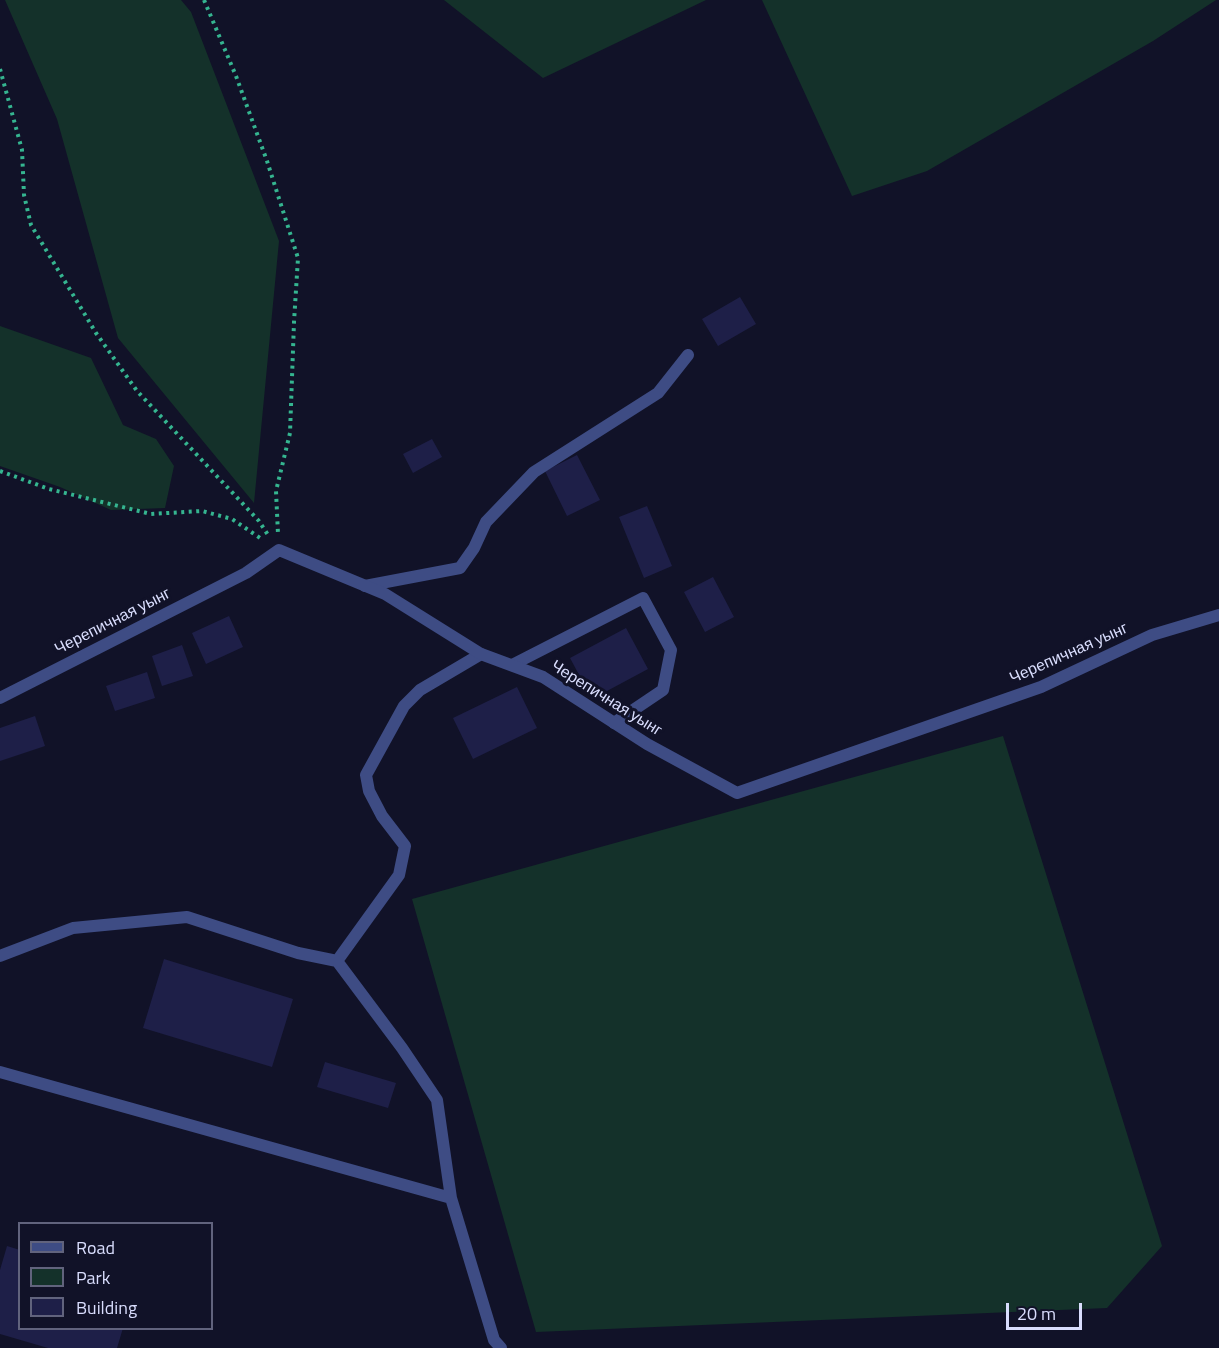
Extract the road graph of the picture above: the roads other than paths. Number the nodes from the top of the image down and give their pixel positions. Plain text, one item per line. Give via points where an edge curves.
1 (688, 355) dead end
2 (366, 586) junction
3 (1219, 615) edge
4 (481, 654) junction
5 (512, 665) junction
6 (0, 698) edge
7 (614, 723) junction
8 (0, 956) edge
9 (337, 961) junction
10 (0, 1072) edge
11 (451, 1198) junction
12 (501, 1348) edge

1 - 2 street via 658,393 534,472 486,522 460,568
2 - 4 street, Черепичная уынг
2 - 6 street, Черепичная уынг via 279,550 246,573
3 - 7 street, Черепичная уынг via 1152,635 1041,687 737,793
4 - 5 street, Черепичная уынг
4 - 9 street via 420,690 405,706 366,775 369,791 382,816 405,846 399,876
5 - 7 street, Черепичная уынг via 543,677
5 - 7 street via 643,598 671,650 663,690
8 - 9 street via 73,928 187,917 298,953
9 - 11 street via 437,1100
10 - 11 street
11 - 12 street via 494,1340

